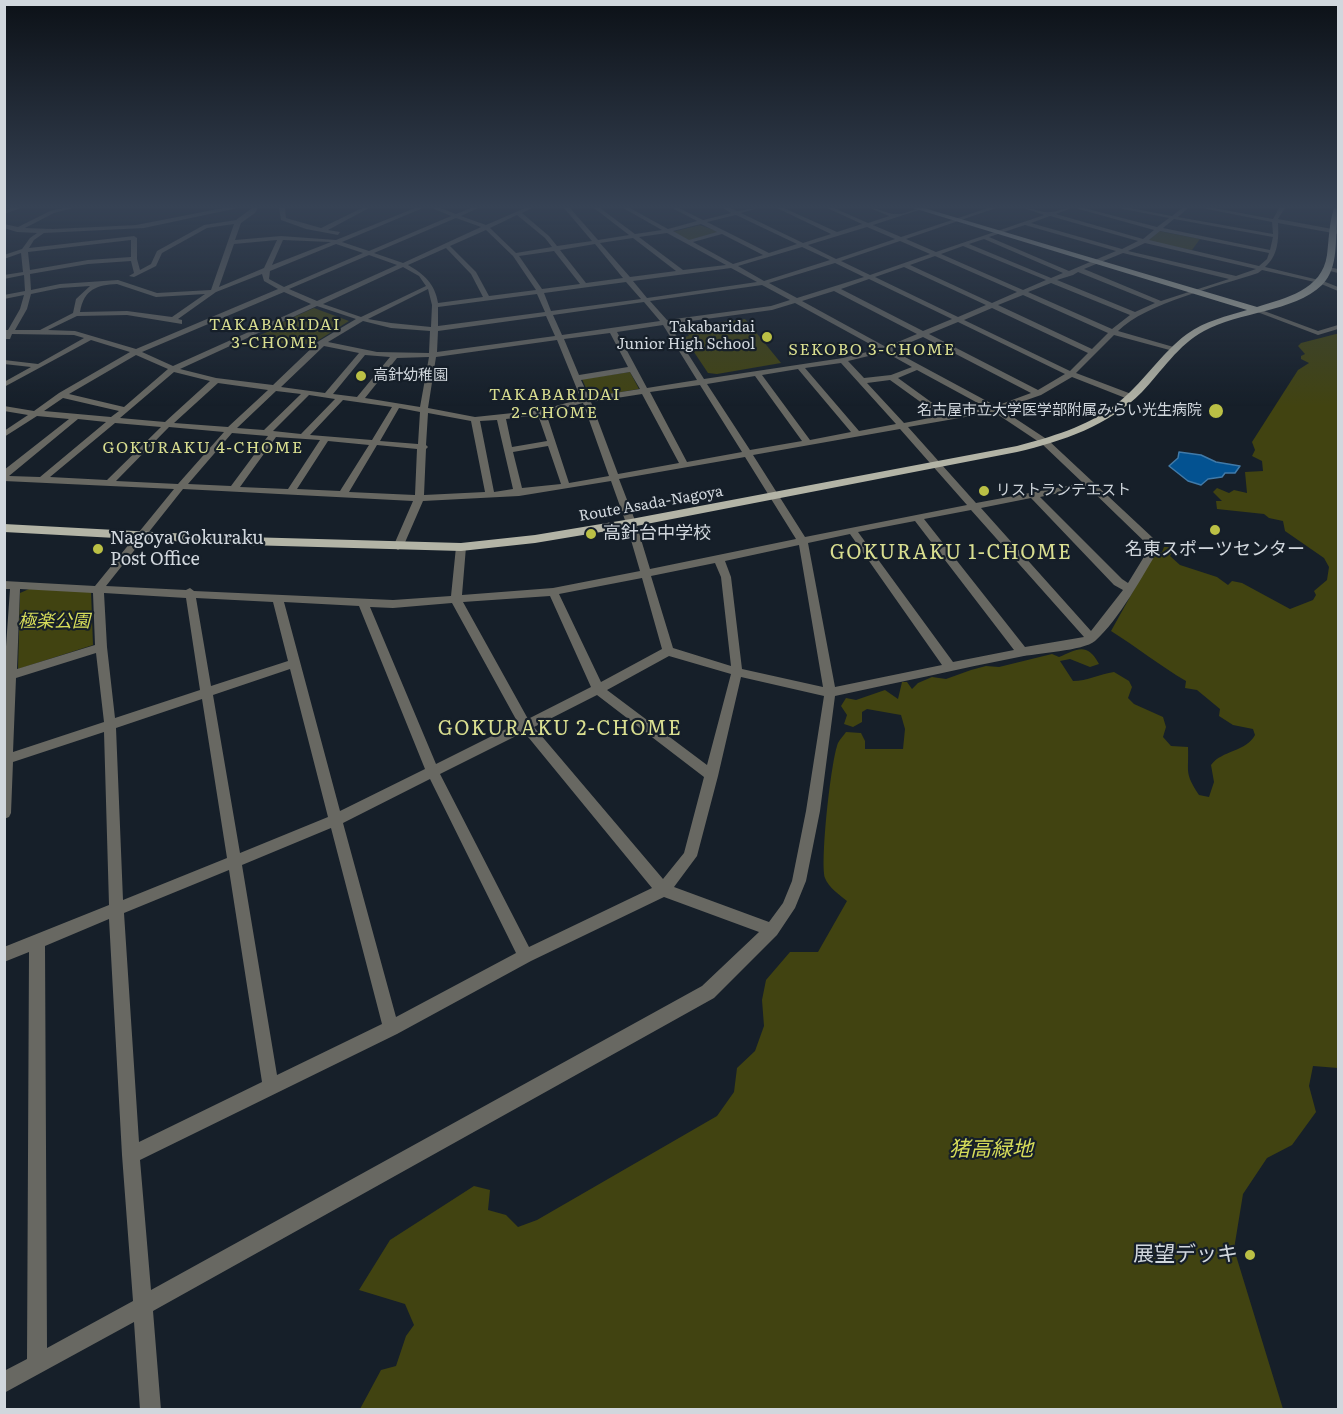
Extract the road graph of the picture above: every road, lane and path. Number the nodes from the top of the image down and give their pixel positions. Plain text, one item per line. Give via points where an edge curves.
1 (26, 274) edge
2 (84, 274) edge
3 (136, 274) edge
4 (218, 274) edge
5 (255, 274) edge
6 (265, 274) edge
7 (318, 274) edge
8 (383, 274) edge
9 (419, 274) edge
10 (475, 274) edge
11 (528, 274) edge
12 (576, 274) edge
13 (624, 274) edge
14 (666, 274) edge
15 (745, 274) edge
16 (791, 274) edge
17 (864, 274) edge
18 (879, 274) edge
19 (924, 274) edge
20 (981, 274) edge
21 (1036, 274) edge
22 (1071, 274) edge
23 (1090, 274) edge
24 (1135, 274) edge
25 (1216, 274) edge
26 (1248, 274) edge
27 (1287, 274) edge
28 (1326, 274) edge
29 (870, 277) junction
30 (628, 279) junction
31 (1236, 279) junction
32 (1053, 281) junction
33 (118, 282) junction
34 (1321, 282) junction
35 (97, 283) junction
36 (762, 283) junction
37 (80, 284) junction
38 (584, 285) junction
39 (430, 286) junction
40 (283, 289) junction
41 (835, 289) junction
42 (1338, 289) edge
43 (28, 290) junction
44 (539, 290) junction
45 (212, 291) junction
46 (1194, 291) junction
47 (1024, 293) junction
48 (4, 297) edge
49 (487, 298) junction
50 (646, 300) junction
51 (797, 302) junction
52 (318, 303) junction
53 (1161, 303) junction
54 (435, 305) junction
55 (994, 305) junction
56 (1254, 309) junction
57 (76, 314) junction
58 (549, 314) junction
59 (1135, 315) junction
60 (173, 319) junction
61 (360, 320) junction
62 (959, 320) junction
63 (665, 323) junction
64 (1338, 327) edge
65 (191, 328) junction
66 (434, 329) junction
67 (612, 330) junction
68 (8, 332) edge
69 (39, 332) junction
70 (1113, 332) junction
71 (923, 335) junction
72 (90, 338) junction
73 (559, 338) junction
74 (4, 340) edge
75 (322, 343) junction
76 (885, 350) junction
77 (1173, 350) junction
78 (136, 352) junction
79 (1093, 352) junction
80 (362, 354) junction
81 (433, 355) junction
82 (394, 357) junction
83 (843, 360) junction
84 (4, 362) edge
85 (39, 366) junction
86 (800, 367) junction
87 (918, 367) junction
88 (173, 369) junction
89 (632, 369) junction
90 (757, 374) junction
91 (1071, 374) junction
92 (892, 377) junction
93 (576, 378) junction
94 (216, 380) junction
95 (862, 381) junction
96 (702, 382) junction
97 (4, 385) edge
98 (274, 388) junction
99 (645, 391) junction
100 (307, 393) junction
101 (1038, 393) junction
102 (62, 395) junction
103 (327, 396) junction
104 (1131, 397) junction
105 (340, 398) junction
106 (359, 400) junction
107 (586, 400) junction
108 (397, 405) junction
109 (4, 408) edge
110 (123, 409) junction
111 (424, 409) junction
112 (995, 409) junction
113 (541, 412) junction
114 (34, 413) junction
115 (76, 417) junction
116 (501, 417) junction
117 (948, 418) junction
118 (475, 419) junction
119 (110, 420) junction
120 (166, 425) junction
121 (902, 427) junction
122 (230, 430) junction
123 (270, 434) junction
124 (857, 434) junction
125 (4, 435) edge
126 (303, 437) junction
127 (325, 439) junction
128 (1045, 442) junction
129 (374, 443) junction
130 (551, 443) junction
131 (808, 443) junction
132 (424, 447) junction
133 (508, 450) junction
134 (747, 453) junction
135 (684, 465) junction
136 (936, 465) junction
137 (4, 476) edge
138 (614, 477) junction
139 (42, 480) junction
140 (110, 482) junction
141 (1090, 484) junction
142 (566, 486) junction
143 (180, 487) junction
144 (234, 488) junction
145 (291, 491) junction
146 (519, 493) junction
147 (342, 494) junction
148 (490, 495) junction
149 (1033, 495) junction
150 (774, 496) junction
151 (419, 498) junction
152 (973, 506) junction
153 (917, 518) junction
154 (631, 523) junction
155 (4, 528) edge
156 (852, 530) junction
157 (142, 534) junction
158 (803, 542) junction
159 (398, 547) junction
160 (461, 547) junction
161 (719, 559) junction
162 (644, 572) junction
163 (10, 585) edge
164 (1129, 588) junction
165 (98, 589) junction
166 (190, 592) junction
167 (554, 592) junction
168 (278, 597) junction
169 (456, 600) junction
170 (363, 602) junction
171 (1091, 638) junction
172 (100, 647) junction
173 (668, 651) junction
174 (1022, 652) junction
175 (295, 663) junction
176 (950, 667) junction
177 (737, 672) junction
178 (10, 676) junction
179 (598, 689) junction
180 (206, 692) junction
181 (830, 693) junction
182 (110, 724) junction
183 (525, 725) junction
184 (6, 760) edge
185 (432, 770) junction
186 (712, 776) junction
187 (4, 813) edge
188 (336, 820) junction
189 (234, 861) junction
190 (663, 890) junction
191 (116, 910) junction
192 (772, 930) junction
193 (37, 942) junction
194 (4, 955) edge
195 (526, 956) junction
196 (391, 1028) junction
197 (271, 1086) junction
198 (131, 1155) junction
199 (144, 1305) junction
200 (36, 1365) junction
201 (4, 1383) edge
202 (151, 1410) edge

1 - 43 street
2 - 37 street
3 - 33 street
4 - 45 street
5 - 45 street
6 - 40 street via 266,280
7 - 40 street
8 - 52 street
9 - 39 street
10 - 49 street
11 - 44 street
12 - 38 street
13 - 30 street
14 - 30 street
15 - 36 street
16 - 36 street
17 - 29 street
18 - 29 street
19 - 55 street
20 - 47 street
21 - 32 street
22 - 32 street
23 - 53 street
24 - 46 main road
25 - 31 street
26 - 31 street
27 - 34 street
28 - 34 main road
29 - 41 street
29 - 62 street
30 - 38 street
30 - 50 street
31 - 46 street
32 - 47 street
32 - 59 street
33 - 35 street
33 - 45 street via 156,295
34 - 42 street
34 - 56 main road, Route Asada-Nagoya via 1307,291
35 - 37 street
35 - 57 street via 79,299
36 - 50 street
36 - 51 street
37 - 43 street
38 - 44 street
39 - 54 street
39 - 61 street
40 - 52 street
40 - 65 street
41 - 51 street
41 - 71 street
43 - 48 street
43 - 68 street via 21,316
44 - 49 street
44 - 58 street
45 - 60 street
46 - 53 street
46 - 56 main road
47 - 55 street
47 - 70 street
49 - 54 street
50 - 58 street
50 - 63 street
51 - 63 street
51 - 76 street
52 - 61 street
52 - 88 street
53 - 59 street
54 - 66 street
55 - 62 street
55 - 79 street
56 - 64 street via 1318,333
56 - 77 main road, Route Asada-Nagoya via 1199,330
57 - 60 street via 127,313
57 - 69 street
58 - 66 street
58 - 73 street
59 - 70 street
60 - 65 street
61 - 66 street via 400,328
61 - 75 street
62 - 71 street
62 - 91 street
63 - 67 street
63 - 96 street
65 - 78 street
66 - 81 street
67 - 73 street
67 - 89 street
68 - 69 street
68 - 74 street
69 - 72 street via 75,333
70 - 77 street
70 - 79 street
71 - 76 street
71 - 101 street
72 - 78 street
72 - 85 street
73 - 81 street
73 - 93 street
75 - 80 street
75 - 98 street
76 - 83 street
76 - 87 street
77 - 104 main road, Route Asada-Nagoya
78 - 88 street
78 - 102 street
79 - 91 street
80 - 82 street
80 - 103 street
81 - 82 street
81 - 111 street
82 - 106 street
83 - 86 street
83 - 95 street
84 - 85 street
85 - 97 street
86 - 90 street
86 - 124 street
87 - 92 street
87 - 112 street
88 - 94 street
88 - 110 street
89 - 93 street
89 - 99 street
90 - 96 street
90 - 131 street
91 - 101 street
91 - 104 street
92 - 95 street
92 - 117 street
93 - 107 street
94 - 98 street
94 - 120 street
95 - 121 street
96 - 99 street
96 - 134 street
98 - 100 street
98 - 122 street
99 - 107 street
99 - 135 street
100 - 103 street
100 - 123 street
101 - 112 street
102 - 110 street
102 - 114 street
103 - 105 street
104 - 128 main road, Route Asada-Nagoya via 1094,423
105 - 106 street
105 - 126 street
106 - 108 street
107 - 113 street
107 - 138 street
108 - 111 street
108 - 129 street
109 - 114 street
110 - 119 street
111 - 118 street
111 - 132 street
112 - 117 street
112 - 128 street
113 - 116 street
113 - 130 street
114 - 115 street
114 - 125 street
115 - 119 street
115 - 137 street
116 - 118 street
116 - 133 street
117 - 121 street
118 - 148 street
119 - 120 street
119 - 139 street
120 - 122 street
120 - 140 street
121 - 124 street
121 - 136 street
122 - 123 street
122 - 143 street
123 - 126 street
123 - 144 street
124 - 131 street
126 - 127 street
127 - 129 street
127 - 145 street
128 - 136 main road, Route Asada-Nagoya
128 - 141 street
129 - 132 street
129 - 147 street
130 - 133 street
130 - 142 street
131 - 134 street
132 - 151 street
133 - 146 street
134 - 135 street
134 - 150 street
135 - 138 street
136 - 150 main road, Route Asada-Nagoya
136 - 152 street
137 - 139 street
138 - 142 street
138 - 154 street
139 - 140 street
140 - 143 street
141 - 149 street
141 - 164 street via 1155,548
142 - 146 street
143 - 144 street
143 - 157 street
144 - 145 street
145 - 147 street
146 - 148 street
147 - 151 street
148 - 151 street
149 - 152 street
149 - 164 street
150 - 154 main road, Route Asada-Nagoya
150 - 158 street
151 - 159 street
152 - 153 street
152 - 171 street
153 - 156 street
153 - 174 street
154 - 160 main road, Route Asada-Nagoya
154 - 162 street
155 - 157 main road, Route Asada-Nagoya
156 - 158 street
156 - 176 street
157 - 159 main road, Route Asada-Nagoya
157 - 165 street
158 - 161 street
158 - 181 street
159 - 160 main road, Route Asada-Nagoya
160 - 169 street
161 - 162 street
161 - 177 street via 726,577
162 - 167 street
162 - 173 street
163 - 165 street
163 - 178 street
164 - 171 street
165 - 166 street
165 - 172 street
166 - 168 street
166 - 180 street
167 - 169 street
167 - 179 street
168 - 170 street
168 - 175 street
169 - 170 street
169 - 183 street
170 - 185 street
171 - 174 street
172 - 178 street
172 - 182 street
173 - 177 street
173 - 179 street
174 - 176 street
175 - 180 street
175 - 188 street
176 - 181 street
177 - 181 street
177 - 186 street
178 - 184 street
179 - 183 street
179 - 186 street
180 - 182 street
180 - 189 street
181 - 192 street via 799,881 788,908
182 - 184 street
182 - 191 street
183 - 185 street
183 - 190 street
184 - 187 street
185 - 188 street
185 - 195 street
186 - 190 street via 690,856
188 - 189 street
188 - 196 street
189 - 191 street
189 - 197 street
190 - 192 street
190 - 195 street
191 - 193 street
191 - 198 street
192 - 199 street via 708,992
193 - 194 street
193 - 200 street
195 - 196 street
196 - 197 street
197 - 198 street
198 - 199 street
199 - 200 street
199 - 202 street
200 - 201 street

